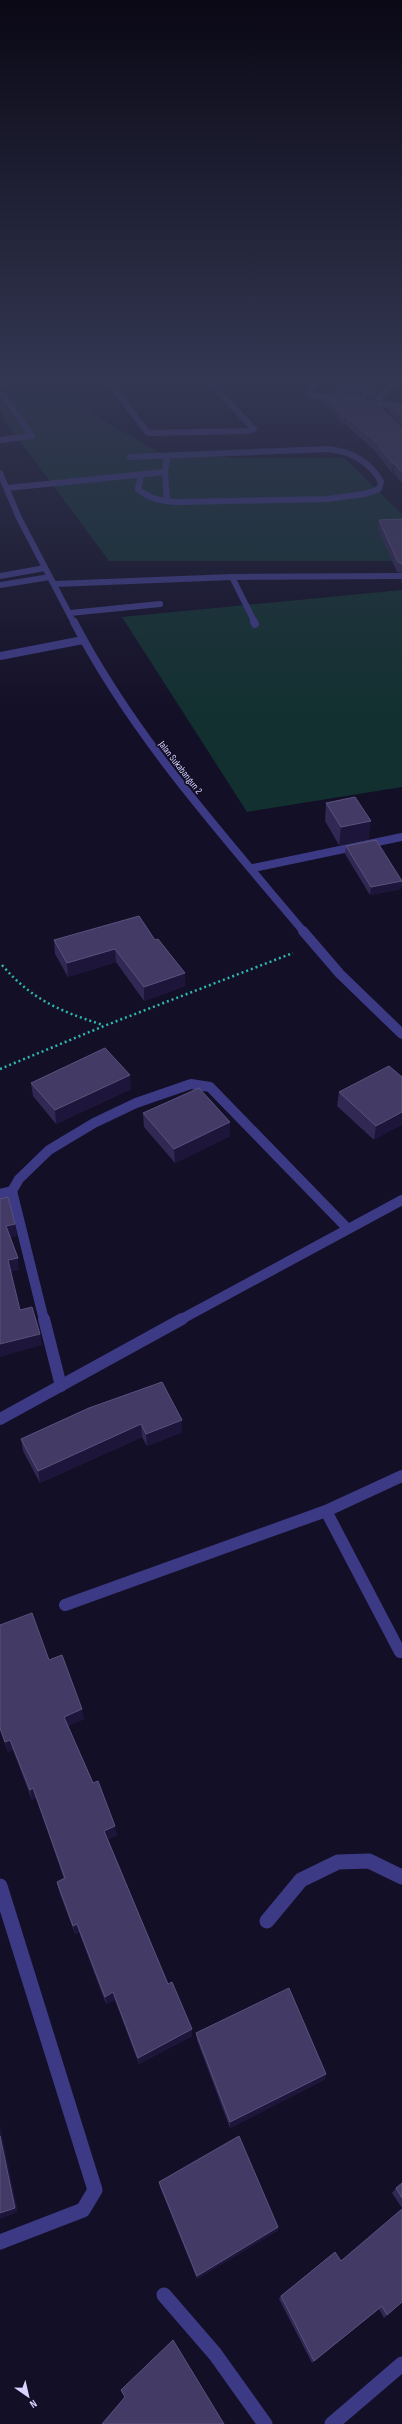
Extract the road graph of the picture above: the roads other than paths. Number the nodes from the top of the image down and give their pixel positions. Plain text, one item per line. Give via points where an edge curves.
1 (8, 491) edge
2 (140, 491) edge
3 (166, 491) edge
4 (374, 491) edge
5 (167, 501) junction
6 (45, 568) junction
7 (0, 576) edge
8 (402, 576) edge
9 (50, 577) junction
10 (232, 577) junction
11 (55, 584) junction
12 (0, 585) edge
13 (160, 604) dead end
14 (70, 613) junction
15 (255, 624) dead end
16 (83, 640) junction
17 (0, 656) edge
18 (402, 836) edge
19 (253, 868) junction
20 (402, 1034) edge
21 (12, 1192) junction
22 (0, 1194) edge
23 (402, 1200) edge
24 (347, 1228) junction
25 (61, 1386) junction
26 (0, 1419) edge
27 (402, 1476) edge
28 (326, 1511) junction
29 (65, 1605) dead end
30 (400, 1652) dead end
31 (402, 1877) edge
32 (0, 1886) edge
33 (267, 1921) dead end
34 (0, 2242) edge
35 (164, 2295) dead end
36 (402, 2364) edge
37 (266, 2424) edge
38 (332, 2424) edge

1 - 6 street, Jalan Sukabangun 2
2 - 5 street via 146,496
3 - 5 street
4 - 5 street via 304,500
6 - 7 street
6 - 9 street, Jalan Sukabangun 2
8 - 10 street
9 - 11 street, Jalan Sukabangun 2
9 - 12 street
10 - 11 street
10 - 15 street
11 - 14 street, Jalan Sukabangun 2
13 - 14 street
14 - 16 street, Jalan Sukabangun 2
16 - 17 street
16 - 19 street, Jalan Sukabangun 2 via 99,669 183,788
18 - 19 street
19 - 20 street, Jalan Sukabangun 2 via 340,974
21 - 22 street
21 - 24 street via 19,1179 31,1166 67,1137 136,1103 191,1084 202,1084 210,1087
21 - 25 street
23 - 24 street
24 - 25 street
25 - 26 street
27 - 28 street
28 - 29 street
28 - 30 street
31 - 33 street via 369,1861 338,1862 301,1880
32 - 34 street via 95,2190 83,2210
35 - 37 street via 214,2354
36 - 38 street

